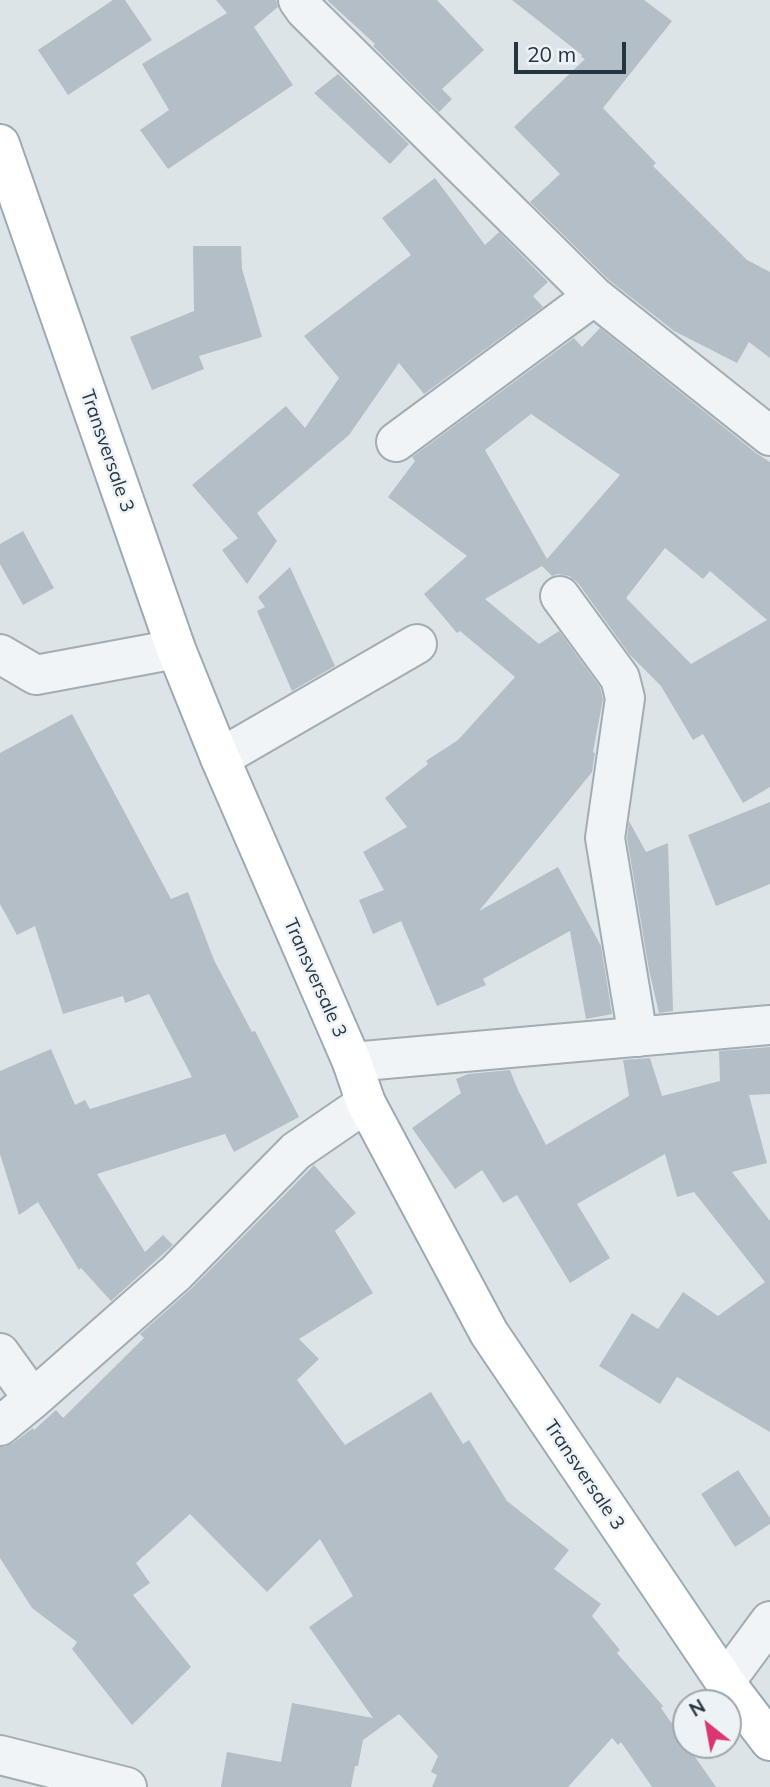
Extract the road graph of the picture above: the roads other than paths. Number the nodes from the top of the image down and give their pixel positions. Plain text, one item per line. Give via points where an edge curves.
1 (298, 0) edge
2 (0, 144) edge
3 (594, 296) junction
4 (770, 436) edge
5 (396, 442) dead end
6 (560, 596) dead end
7 (416, 644) dead end
8 (176, 649) junction
9 (0, 654) edge
10 (220, 758) junction
11 (770, 1025) edge
12 (639, 1037) junction
13 (352, 1062) junction
14 (366, 1103) junction
15 (0, 1353) edge
16 (33, 1399) junction
17 (0, 1426) edge
18 (770, 1620) edge
19 (725, 1682) junction
20 (770, 1741) edge
21 (0, 1755) edge
22 (128, 1787) edge

1 - 3 street
2 - 8 main road, Transversale 3
3 - 4 street
3 - 5 street
6 - 12 street via 620,678 625,698 605,838
7 - 10 street
8 - 9 street via 36,675
8 - 10 main road, Transversale 3
10 - 13 main road, Transversale 3
11 - 12 street
12 - 13 street
13 - 14 main road, Transversale 3
14 - 16 street via 296,1151 176,1273
14 - 19 main road, Transversale 3 via 489,1333
15 - 16 street
16 - 17 street
18 - 19 street
19 - 20 main road, Transversale 3
21 - 22 street

